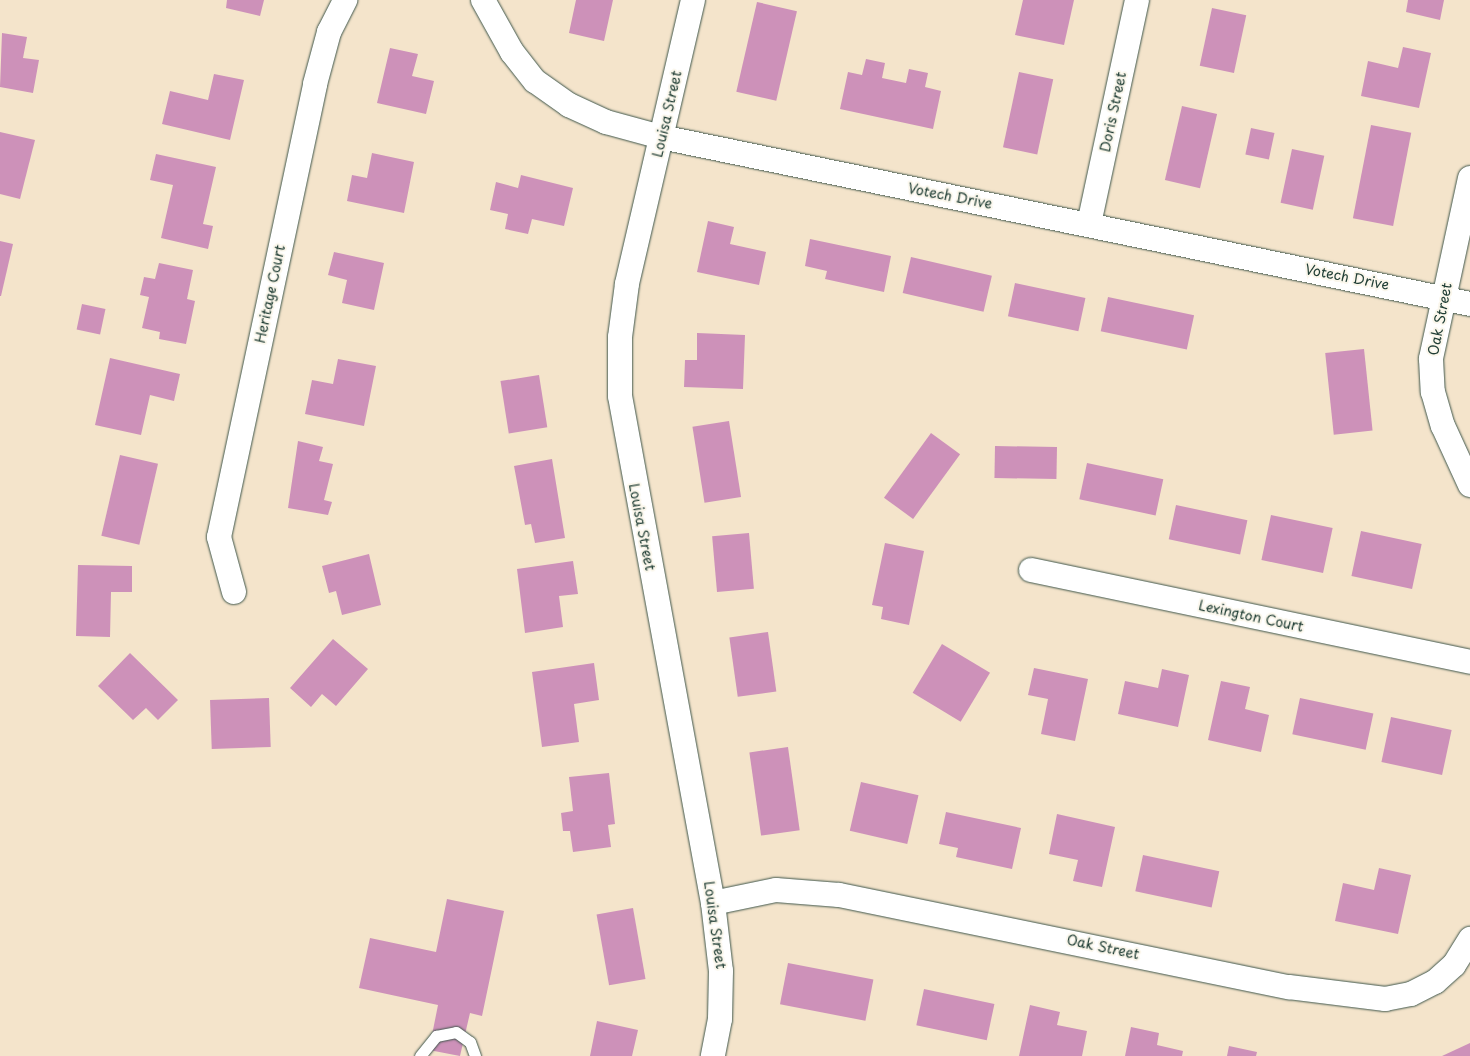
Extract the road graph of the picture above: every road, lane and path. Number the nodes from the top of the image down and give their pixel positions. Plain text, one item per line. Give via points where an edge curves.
1 (345, 0) edge
2 (483, 0) edge
3 (693, 0) edge
4 (1137, 0) edge
5 (661, 137) junction
6 (1470, 178) edge
7 (1089, 224) junction
8 (1444, 296) junction
9 (1470, 304) edge
10 (1470, 485) edge
11 (1031, 570) dead end
12 (234, 592) dead end
13 (1470, 662) edge
14 (713, 903) junction
15 (1470, 940) edge
16 (420, 1056) edge
17 (475, 1056) edge
18 (713, 1056) edge

1 - 12 street, Heritage Court via 329,32 315,84 219,537
2 - 5 street, Votech Drive via 512,52 535,81 569,105 606,122
3 - 5 street, Louisa Street
4 - 7 street, Doris Street
5 - 7 street, Votech Drive
5 - 14 street, Louisa Street via 627,284 620,337 620,396
6 - 8 street, Oak Street
7 - 8 street, Votech Drive
8 - 9 street, Votech Drive
8 - 10 street, Oak Street via 1431,358 1433,392 1443,426
11 - 13 street, Lexington Court
14 - 15 street, Oak Street via 776,890 839,895 1289,987 1385,999 1411,994 1435,982 1454,965
14 - 18 street, Louisa Street via 722,971 720,1019
16 - 17 lane via 436,1036 456,1032 470,1042

